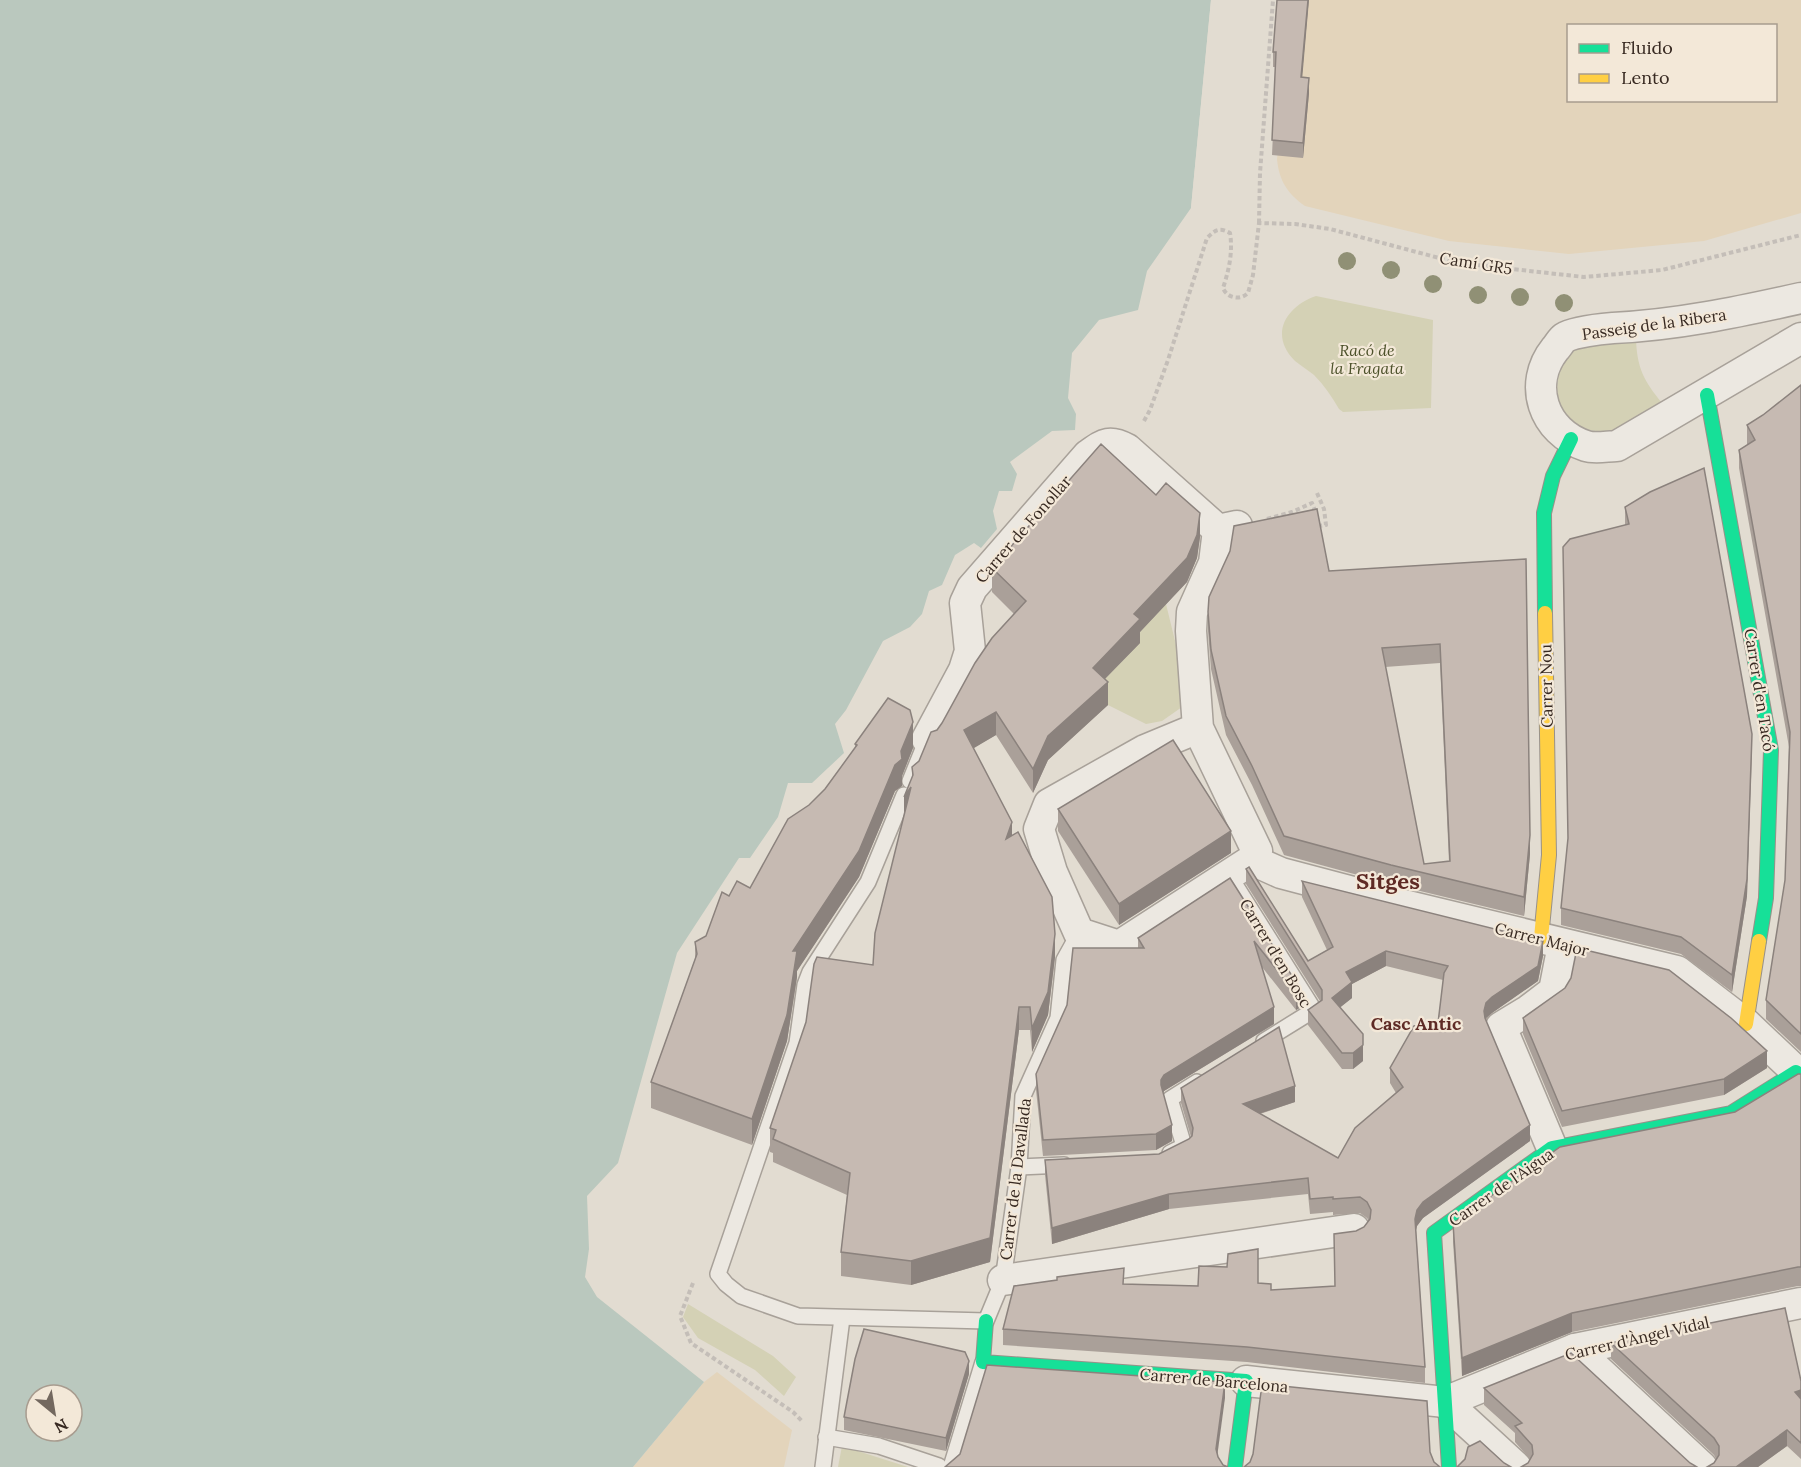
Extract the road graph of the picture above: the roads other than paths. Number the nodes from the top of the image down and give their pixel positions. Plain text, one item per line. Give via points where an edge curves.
1 (1801, 298) edge
2 (1801, 338) edge
3 (1707, 395) junction
4 (1571, 439) junction
5 (1249, 524) edge
6 (1218, 530) junction
7 (1198, 728) junction
8 (927, 739) joint
9 (1240, 867) junction
10 (1079, 933) junction
11 (1552, 942) junction
12 (1746, 1024) junction
13 (1247, 1052) edge
14 (1798, 1074) edge
15 (1208, 1075) edge
16 (1552, 1148) junction
17 (1159, 1160) edge
18 (1078, 1164) edge
19 (1019, 1167) junction
20 (1354, 1229) edge
21 (1003, 1280) junction
22 (1801, 1303) edge
23 (843, 1318) junction
24 (986, 1321) junction
25 (1575, 1349) junction
26 (982, 1362) junction
27 (1246, 1381) junction
28 (1445, 1402) junction
29 (826, 1437) junction
30 (823, 1467) edge
31 (943, 1467) edge
32 (1235, 1467) edge
33 (1449, 1467) edge
34 (1516, 1467) edge
35 (1702, 1467) edge

1 - 4 street, Passeig de la Ribera via 1660,326 1598,329 1564,337 1547,359 1539,383 1542,406 1562,435
2 - 3 street
3 - 4 street via 1617,446 1588,447
3 - 12 street, Carrer d'en Tacó via 1772,750 1766,898
4 - 11 street, Carrer Nou via 1553,476 1544,513
5 - 6 street
6 - 7 street via 1214,563 1192,612
6 - 8 street, Carrer de Fonollar via 1116,443 1105,444 1088,455 972,588 965,603 970,651
7 - 9 street via 1257,851
7 - 10 street via 1145,750 1049,804 1039,829 1052,872
8 - 23 lane, Carrer de Fonollar via 868,882 808,976 797,1043 718,1274 741,1296 798,1316
9 - 10 street via 1119,946
9 - 11 street, Carrer Major via 1281,873
9 - 13 lane, Carrer d'en Bosc via 1314,1010
10 - 19 lane, Carrer de la Davallada via 1064,960 1058,1018 1023,1096
11 - 12 street, Carrer Major via 1677,971
11 - 16 street via 1554,991 1501,1027
12 - 14 street, Carrer Major
14 - 16 street, Carrer de l'Aigua via 1731,1113
15 - 17 lane via 1170,1099 1184,1146
16 - 28 street, Carrer de l'Aigua via 1434,1233
18 - 19 lane
19 - 21 lane, Carrer de la Davallada
20 - 21 street
21 - 24 lane, Carrer de la Davallada
22 - 25 street, Carrer d'Àngel Vidal
23 - 24 lane
23 - 29 lane
24 - 26 street, Carrer de la Davallada
25 - 28 street, Carrer d'Àngel Vidal
25 - 35 street
26 - 27 street, Carrer de Barcelona
26 - 31 lane
27 - 28 street, Carrer de Barcelona
27 - 32 street
28 - 33 street
28 - 34 street
29 - 30 lane
29 - 31 lane via 879,1446

